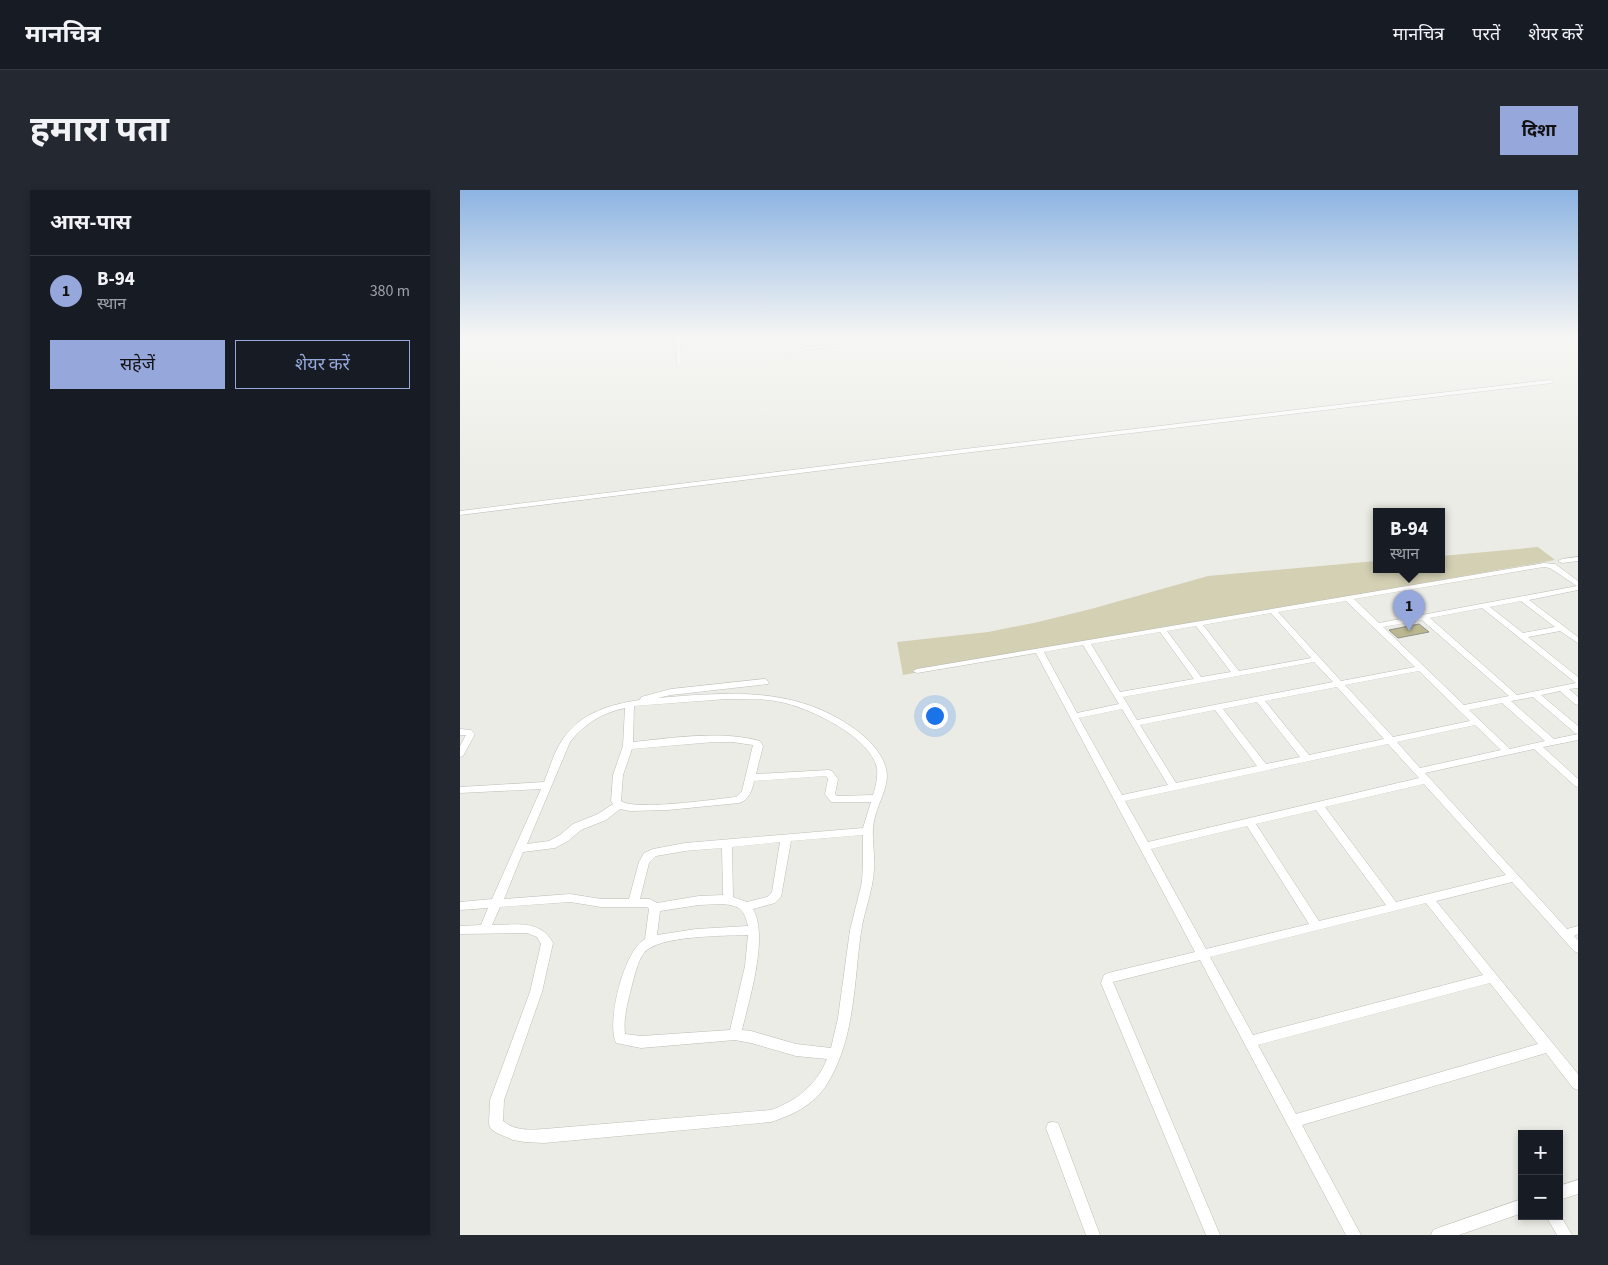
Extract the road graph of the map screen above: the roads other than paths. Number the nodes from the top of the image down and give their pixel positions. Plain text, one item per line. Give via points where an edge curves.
1 (1518, 386) edge
2 (460, 513) edge
3 (1578, 559) edge
4 (1562, 561) dead end
5 (1578, 584) edge
6 (1578, 588) edge
7 (1348, 598) junction
8 (1523, 599) junction
9 (1484, 606) junction
10 (1273, 611) junction
11 (1424, 617) junction
12 (1198, 624) junction
13 (1377, 626) junction
14 (1562, 628) junction
15 (1162, 630) junction
16 (1521, 636) junction
17 (1578, 641) edge
18 (1086, 643) junction
19 (1039, 651) junction
20 (1317, 659) junction
21 (1421, 668) junction
22 (918, 671) dead end
23 (1237, 674) junction
24 (1200, 680) junction
25 (1578, 681) edge
26 (765, 682) dead end
27 (1339, 684) junction
28 (1578, 685) edge
29 (1562, 688) junction
30 (1535, 694) junction
31 (1118, 695) junction
32 (1516, 698) junction
33 (1259, 699) junction
34 (1504, 700) junction
35 (1578, 702) edge
36 (633, 703) junction
37 (1124, 706) junction
38 (1217, 707) junction
39 (1463, 708) junction
40 (1074, 716) junction
41 (1135, 722) junction
42 (1478, 722) junction
43 (1578, 731) edge
44 (460, 732) edge
45 (1578, 737) edge
46 (1391, 741) junction
47 (1552, 742) junction
48 (628, 746) junction
49 (1536, 746) junction
50 (1508, 752) junction
51 (460, 754) edge
52 (1307, 759) junction
53 (1264, 768) junction
54 (1419, 772) junction
55 (751, 778) junction
56 (1426, 780) junction
57 (1578, 784) edge
58 (546, 785) junction
59 (1174, 787) junction
60 (460, 790) edge
61 (876, 798) junction
62 (1118, 799) junction
63 (619, 805) junction
64 (1318, 805) junction
65 (1249, 822) junction
66 (868, 831) junction
67 (786, 838) junction
68 (727, 843) junction
69 (1144, 847) junction
70 (519, 849) junction
71 (1514, 877) junction
72 (1428, 898) junction
73 (728, 900) junction
74 (634, 902) junction
75 (495, 903) junction
76 (460, 906) edge
77 (746, 907) junction
78 (1394, 907) junction
79 (655, 908) junction
80 (1316, 926) junction
81 (485, 929) junction
82 (460, 930) edge
83 (753, 930) junction
84 (1578, 930) edge
85 (1565, 934) junction
86 (650, 941) junction
87 (1578, 948) edge
88 (1202, 954) junction
89 (1492, 978) junction
90 (735, 1035) junction
91 (1249, 1042) junction
92 (1548, 1047) junction
93 (835, 1054) junction
94 (1578, 1084) edge
95 (1292, 1120) junction
96 (1053, 1128) dead end
97 (1578, 1187) edge
98 (1563, 1192) edge
99 (1518, 1207) edge
100 (1556, 1220) edge
101 (1093, 1235) edge
102 (1213, 1235) edge
103 (1354, 1235) edge
104 (1438, 1235) edge
105 (1565, 1235) edge

1 - 2 street
3 - 4 street
5 - 7 street via 1552,566 1544,565
6 - 8 street
7 - 10 street
7 - 13 street
8 - 9 street
8 - 14 street
9 - 11 street
9 - 16 street
10 - 12 street
10 - 20 street
11 - 13 street
11 - 32 street
12 - 15 street
12 - 23 street
13 - 21 street
14 - 16 street
14 - 17 street
15 - 18 street
15 - 24 street
16 - 25 street
18 - 19 street
18 - 31 street
19 - 22 street
19 - 40 street
20 - 23 street
20 - 27 street
21 - 27 street
21 - 39 street
23 - 24 street
24 - 31 street
26 - 36 street via 672,692
27 - 33 street
27 - 46 street
28 - 29 street
29 - 30 street
29 - 35 street
30 - 32 street
30 - 43 street
31 - 37 street
32 - 34 street
33 - 38 street
33 - 52 street
34 - 39 street
34 - 47 street
36 - 48 street
36 - 58 street via 592,718 570,734
36 - 61 street via 758,697 799,704 838,722 867,744 882,768
37 - 40 street
37 - 41 street
38 - 41 street
38 - 53 street
39 - 42 street
40 - 62 street
41 - 59 street
42 - 46 street
42 - 50 street
44 - 51 street via 471,734
45 - 47 street
46 - 52 street
46 - 54 street
47 - 49 street
48 - 55 street via 682,741 754,741 758,746
48 - 63 street via 616,785
49 - 50 street
49 - 57 street
50 - 54 street
52 - 53 street
53 - 59 street
54 - 56 street
55 - 61 street via 829,773 833,779 830,794 834,800
55 - 63 street via 744,797 731,802 630,808
56 - 64 street
56 - 71 street
58 - 60 street
58 - 70 street
59 - 62 street
61 - 66 street
62 - 69 street
63 - 70 street via 551,845
64 - 65 street
64 - 78 street
65 - 69 street
65 - 80 street
66 - 67 street
66 - 93 street via 868,875
67 - 68 street
67 - 77 street via 778,894 771,900
68 - 73 street
68 - 74 street via 685,847 648,856
69 - 88 street
70 - 75 street
71 - 72 street
71 - 85 street
72 - 78 street
72 - 89 street
73 - 77 street
73 - 79 street
74 - 75 street via 601,903 570,898
74 - 79 street via 650,903
75 - 76 street
75 - 81 street
77 - 83 street
78 - 80 street
79 - 86 street
80 - 88 street
81 - 82 street
81 - 93 street via 528,929 541,934 547,943 536,992 496,1100 496,1124 511,1134 552,1136 771,1116 796,1107 807,1099
83 - 86 street
83 - 90 street via 752,963
84 - 85 street
85 - 87 street
86 - 90 street via 638,952 629,977 618,1021 620,1039 641,1042
88 - 91 street
88 - 102 street via 1107,981
89 - 91 street
89 - 92 street
90 - 93 street via 796,1050
91 - 95 street
92 - 94 street
92 - 95 street
95 - 103 street
96 - 101 street
97 - 98 street
99 - 104 street
100 - 105 street

